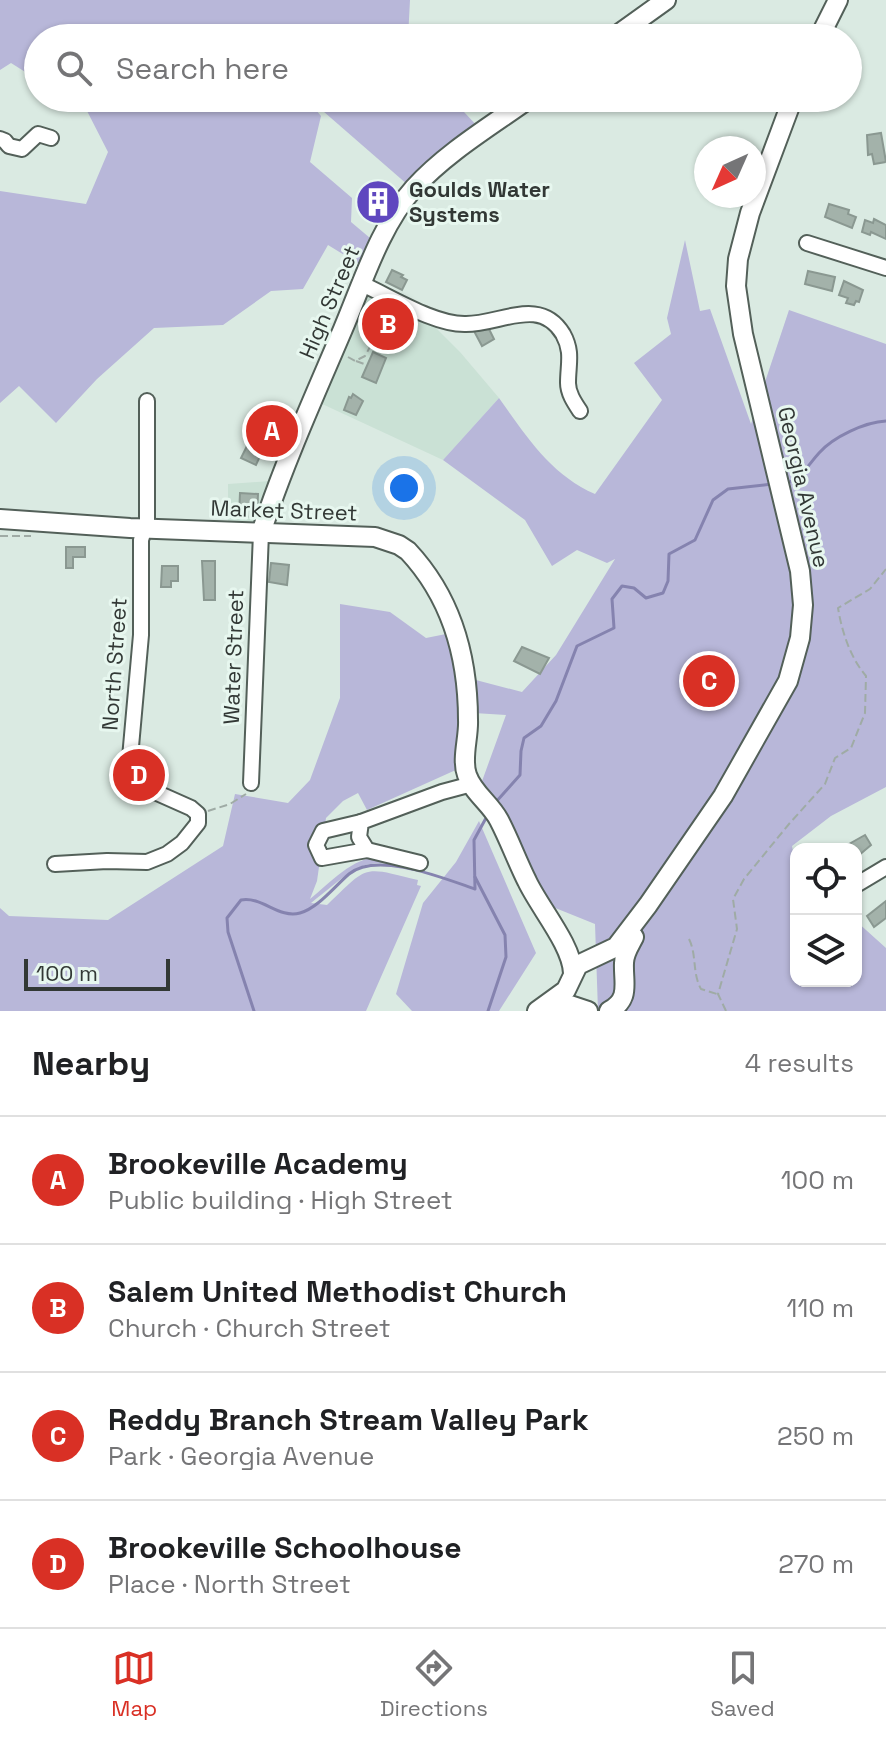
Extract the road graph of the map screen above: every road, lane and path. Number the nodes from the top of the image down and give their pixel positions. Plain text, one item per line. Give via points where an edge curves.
1 (666, 0) edge
2 (838, 0) edge
3 (633, 24) edge
4 (826, 24) edge
5 (510, 112) edge
6 (788, 112) edge
7 (51, 138) dead end
8 (0, 139) edge
9 (807, 243) dead end
10 (886, 268) edge
11 (362, 284) junction
12 (383, 330) dead end
13 (384, 343) dead end
14 (372, 345) junction
15 (343, 355) dead end
16 (355, 361) junction
17 (367, 365) dead end
18 (147, 401) dead end
19 (580, 411) dead end
20 (0, 519) edge
21 (144, 528) junction
22 (261, 533) junction
23 (886, 569) edge
24 (251, 783) joint
25 (472, 784) junction
26 (198, 814) junction
27 (361, 822) junction
28 (367, 850) junction
29 (420, 863) dead end
30 (55, 864) dead end
31 (886, 867) edge
32 (862, 881) edge
33 (648, 905) junction
34 (541, 907) junction
35 (689, 939) dead end
36 (593, 958) junction
37 (625, 976) junction
38 (572, 978) junction
39 (718, 994) junction
40 (585, 1009) edge
41 (613, 1010) edge
42 (537, 1011) edge
43 (550, 1011) edge
44 (726, 1011) edge

1 - 3 main road
2 - 4 main road
5 - 11 main road, High Street via 414,188 393,217
6 - 33 main road, Georgia Avenue via 750,213 736,286 800,571 800,638 779,701 723,796
7 - 8 street via 38,134 22,149
9 - 10 street
11 - 19 street via 431,316 465,324 535,312 548,317 569,349 568,383
11 - 22 main road, High Street
12 - 14 path
13 - 14 path via 390,351
14 - 16 path
15 - 16 path
16 - 17 path
18 - 21 street
20 - 21 main road, Market Street
21 - 22 main road, Market Street
21 - 26 street, North Street via 139,673 128,780
22 - 24 street, Water Street
22 - 25 main road, Market Street via 375,537 399,545 416,560 446,607 462,651 468,720 465,765
23 - 39 path via 870,589 838,608 841,627 866,676 865,713 851,748 835,758 825,784 733,899 737,929
24 - 26 path via 248,793 230,804
25 - 27 street
25 - 34 main road via 498,818
26 - 30 street via 198,823 182,843 147,862
27 - 28 street via 359,837
27 - 28 street via 323,831 316,845 322,858
28 - 29 street
31 - 32 street
33 - 36 main road, Georgia Avenue via 616,947
33 - 37 main road, Georgia Avenue via 624,958
34 - 36 main road via 576,949
34 - 38 main road via 570,956
35 - 39 path via 696,980 701,989
36 - 37 main road via 614,962
36 - 38 main road, Georgia Avenue via 578,965
37 - 41 main road, Georgia Avenue via 625,994
38 - 40 main road via 575,1001
38 - 42 main road, Georgia Avenue via 562,993
39 - 44 path
40 - 43 main road via 570,1005

